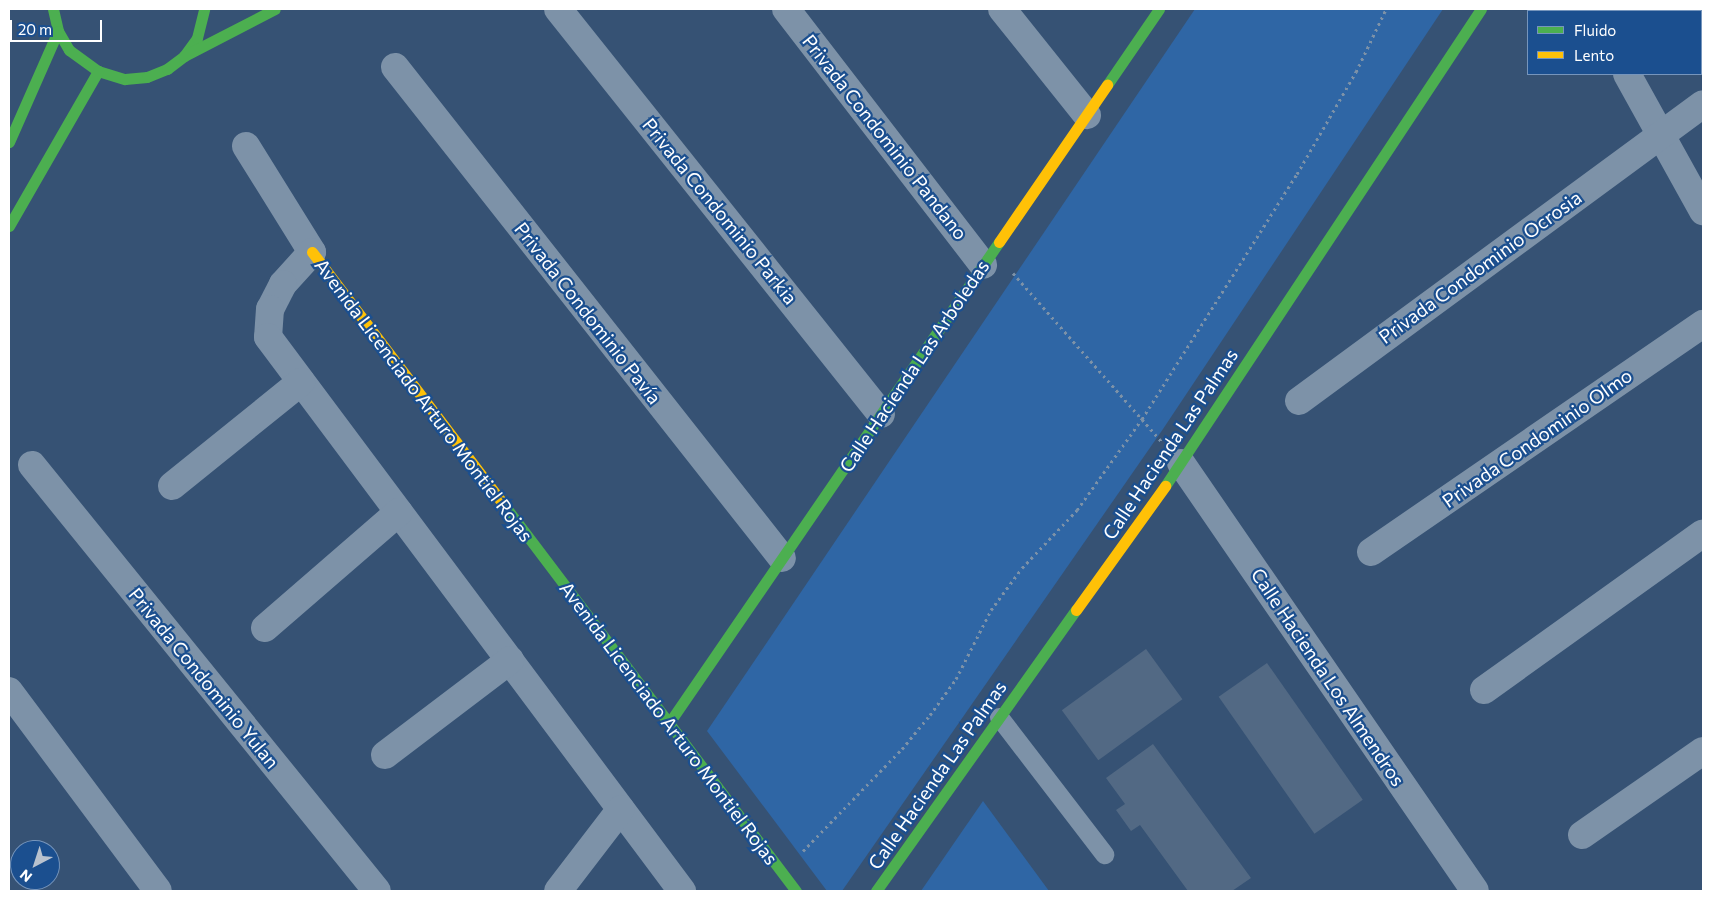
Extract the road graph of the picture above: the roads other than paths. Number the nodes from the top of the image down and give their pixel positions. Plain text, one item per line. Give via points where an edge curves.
1 (53, 9) edge
2 (204, 9) edge
3 (275, 9) edge
4 (558, 9) edge
5 (786, 9) edge
6 (1002, 9) edge
7 (1159, 9) edge
8 (1481, 9) edge
9 (58, 31) junction
10 (184, 56) junction
11 (395, 67) dead end
12 (98, 71) junction
13 (1628, 75) edge
14 (1703, 104) edge
15 (1086, 115) junction
16 (1660, 134) junction
17 (9, 142) edge
18 (246, 146) dead end
19 (1703, 211) edge
20 (9, 226) edge
21 (312, 252) junction
22 (988, 258) junction
23 (1703, 324) edge
24 (302, 382) junction
25 (1299, 401) dead end
26 (881, 414) junction
27 (1181, 463) junction
28 (32, 465) dead end
29 (172, 486) dead end
30 (399, 512) junction
31 (1703, 532) edge
32 (1371, 552) dead end
33 (782, 558) junction
34 (264, 628) dead end
35 (510, 660) junction
36 (1484, 690) dead end
37 (9, 691) edge
38 (999, 717) junction
39 (669, 723) junction
40 (1703, 751) edge
41 (384, 754) dead end
42 (621, 810) junction
43 (1582, 835) dead end
44 (1104, 854) dead end
45 (158, 891) edge
46 (377, 891) edge
47 (558, 891) edge
48 (682, 891) edge
49 (796, 891) edge
50 (876, 891) edge
51 (1475, 891) edge

1 - 9 street
2 - 10 street via 197,38
3 - 10 street
4 - 26 street, Privada Condominio Parkia
5 - 22 street, Privada Condominio Pandano
6 - 15 street
7 - 15 street, Calle Hacienda Las Arboledas
8 - 27 street, Calle Hacienda Las Palmas
9 - 12 street via 69,50
9 - 17 street
10 - 12 street via 167,69 147,77 125,79
11 - 33 street, Privada Condominio Pavía
12 - 20 street
13 - 16 street
14 - 16 street, Privada Condominio Ocrosia
15 - 22 street, Calle Hacienda Las Arboledas
16 - 19 street
16 - 25 street, Privada Condominio Ocrosia
18 - 21 street
21 - 24 street, Avenida Licenciado Arturo Montiel Rojas via 283,284 270,309 268,337
21 - 39 street, Avenida Licenciado Arturo Montiel Rojas
22 - 26 street, Calle Hacienda Las Arboledas
23 - 32 street, Privada Condominio Olmo
24 - 29 street
24 - 30 street, Avenida Licenciado Arturo Montiel Rojas
26 - 33 street, Calle Hacienda Las Arboledas
27 - 38 street, Calle Hacienda Las Palmas
27 - 51 street, Calle Hacienda Los Almendros
28 - 46 street, Privada Condominio Yulan
30 - 34 street
30 - 35 street, Avenida Licenciado Arturo Montiel Rojas
31 - 36 street
33 - 39 street, Calle Hacienda Las Arboledas
35 - 41 street
35 - 42 street, Avenida Licenciado Arturo Montiel Rojas
37 - 45 street
38 - 44 lane
38 - 50 street, Calle Hacienda Las Palmas
39 - 49 street, Avenida Licenciado Arturo Montiel Rojas
40 - 43 street
42 - 47 street
42 - 48 street, Avenida Licenciado Arturo Montiel Rojas

